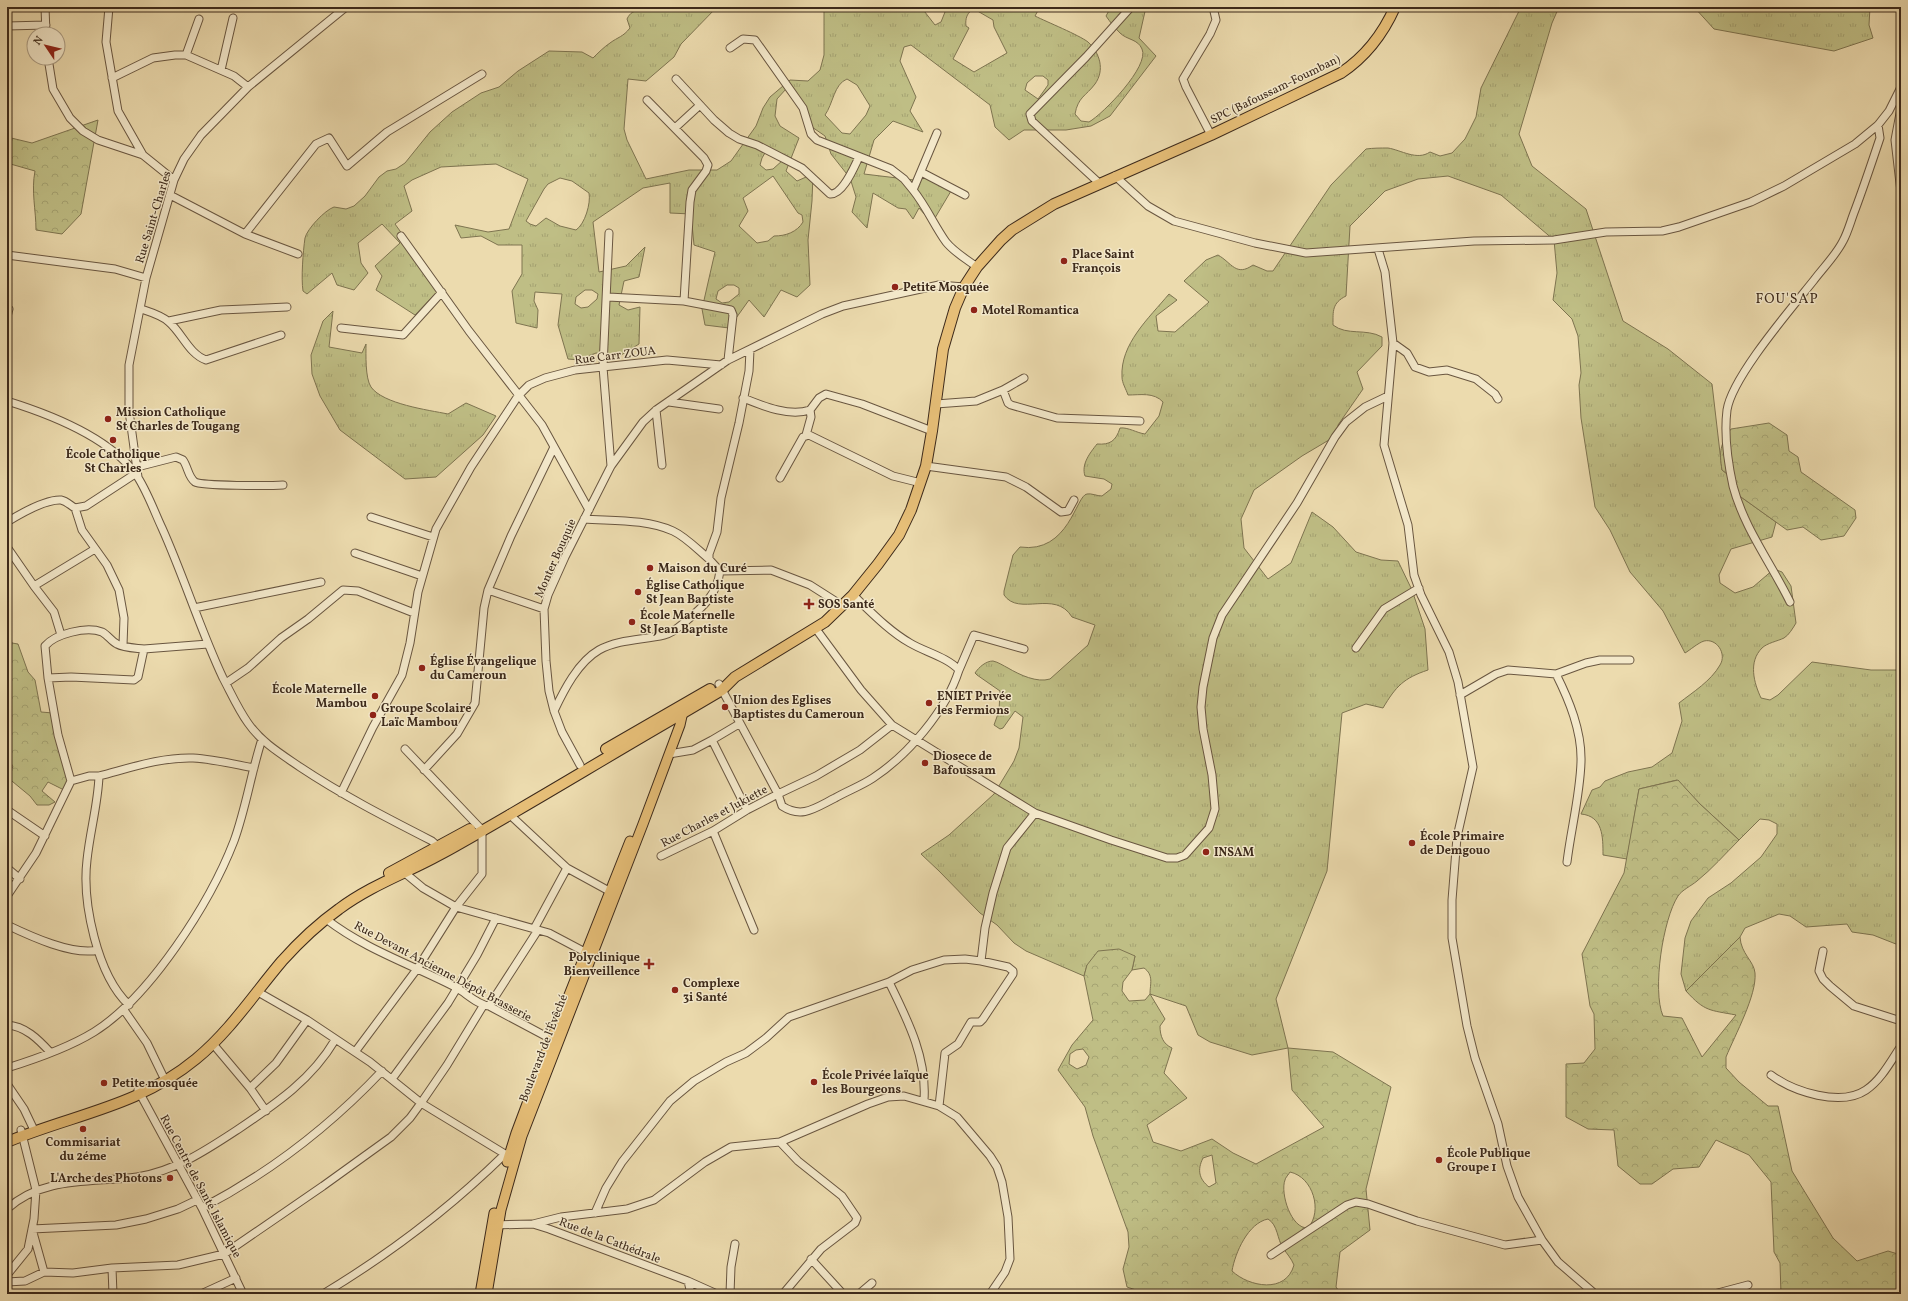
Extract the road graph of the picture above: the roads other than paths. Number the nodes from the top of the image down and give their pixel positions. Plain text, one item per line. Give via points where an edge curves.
1 (45, 7) edge
2 (109, 7) edge
3 (346, 7) edge
4 (1131, 7) edge
5 (1213, 7) edge
6 (1394, 8) edge
7 (199, 18) dead end
8 (233, 18) dead end
9 (46, 25) joint
10 (7, 26) edge
11 (730, 48) dead end
12 (186, 55) junction
13 (49, 66) edge
14 (221, 70) junction
15 (482, 74) dead end
16 (112, 78) junction
17 (676, 79) dead end
18 (248, 87) junction
19 (1901, 87) edge
20 (647, 100) dead end
21 (700, 105) junction
22 (1901, 108) edge
23 (1878, 126) junction
24 (674, 128) junction
25 (937, 133) dead end
26 (1211, 135) junction
27 (143, 155) junction
28 (859, 157) junction
29 (921, 172) junction
30 (1115, 176) junction
31 (174, 180) junction
32 (1099, 183) junction
33 (913, 190) junction
34 (1901, 192) edge
35 (170, 195) junction
36 (964, 195) dead end
37 (609, 233) dead end
38 (246, 234) junction
39 (401, 236) dead end
40 (1378, 249) junction
41 (298, 254) dead end
42 (7, 255) edge
43 (977, 267) junction
44 (146, 278) junction
45 (964, 287) junction
46 (442, 292) junction
47 (608, 297) junction
48 (684, 301) junction
49 (287, 307) dead end
50 (10, 309) dead end
51 (141, 309) junction
52 (7, 317) edge
53 (169, 321) junction
54 (341, 328) dead end
55 (281, 335) dead end
56 (1393, 343) junction
57 (750, 350) junction
58 (728, 360) junction
59 (721, 365) junction
60 (604, 366) junction
61 (1024, 378) dead end
62 (1003, 390) junction
63 (518, 396) junction
64 (1388, 396) junction
65 (743, 398) junction
66 (1498, 399) dead end
67 (7, 401) edge
68 (669, 402) junction
69 (936, 404) junction
70 (719, 409) dead end
71 (656, 410) junction
72 (810, 410) junction
73 (1140, 421) dead end
74 (932, 431) junction
75 (806, 435) junction
76 (554, 447) junction
77 (662, 465) dead end
78 (611, 466) junction
79 (926, 466) junction
80 (137, 474) junction
81 (780, 478) dead end
82 (921, 483) junction
83 (283, 486) dead end
84 (1074, 500) dead end
85 (75, 508) junction
86 (589, 510) junction
87 (371, 517) dead end
88 (584, 519) junction
89 (7, 522) edge
90 (433, 537) junction
91 (7, 547) edge
92 (95, 549) junction
93 (355, 553) dead end
94 (710, 559) junction
95 (720, 571) junction
96 (422, 576) junction
97 (321, 582) dead end
98 (34, 586) junction
99 (1419, 588) junction
100 (488, 590) junction
101 (853, 595) junction
102 (1790, 602) dead end
103 (843, 606) junction
104 (194, 608) junction
105 (544, 609) junction
106 (414, 613) junction
107 (816, 629) junction
108 (61, 635) junction
109 (208, 644) junction
110 (123, 645) junction
111 (1356, 648) dead end
112 (144, 649) junction
113 (1024, 649) dead end
114 (1630, 660) dead end
115 (959, 670) junction
116 (1556, 674) junction
117 (48, 678) junction
118 (226, 683) junction
119 (721, 687) junction
120 (1460, 695) junction
121 (554, 711) junction
122 (681, 711) junction
123 (739, 724) junction
124 (892, 725) junction
125 (262, 739) junction
126 (916, 739) junction
127 (712, 740) junction
128 (405, 749) dead end
129 (669, 754) junction
130 (582, 767) junction
131 (254, 768) junction
132 (424, 770) junction
133 (99, 776) junction
134 (71, 781) junction
135 (341, 793) junction
136 (778, 794) junction
137 (7, 810) edge
138 (747, 810) junction
139 (1035, 813) junction
140 (509, 814) junction
141 (640, 823) junction
142 (480, 828) junction
143 (713, 831) junction
144 (45, 836) junction
145 (441, 849) junction
146 (661, 856) dead end
147 (1567, 862) dead end
148 (7, 868) edge
149 (567, 868) junction
150 (404, 869) junction
151 (20, 879) junction
152 (609, 891) junction
153 (7, 896) edge
154 (456, 908) junction
155 (326, 915) junction
156 (496, 918) junction
157 (7, 925) edge
158 (599, 925) junction
159 (536, 929) junction
160 (754, 930) dead end
161 (98, 950) junction
162 (1823, 951) dead end
163 (585, 952) junction
164 (981, 961) junction
165 (417, 970) junction
166 (888, 982) junction
167 (457, 988) junction
168 (255, 990) junction
169 (486, 1006) junction
170 (126, 1007) junction
171 (1901, 1018) edge
172 (307, 1020) junction
173 (7, 1025) edge
174 (552, 1039) junction
175 (335, 1040) junction
176 (213, 1044) junction
177 (1901, 1046) edge
178 (50, 1052) junction
179 (355, 1052) junction
180 (7, 1068) edge
181 (382, 1071) junction
182 (1771, 1075) dead end
183 (163, 1076) junction
184 (392, 1079) junction
185 (7, 1084) edge
186 (250, 1088) junction
187 (139, 1092) junction
188 (924, 1100) junction
189 (421, 1103) junction
190 (939, 1106) junction
191 (266, 1111) junction
192 (33, 1128) junction
193 (22, 1132) junction
194 (7, 1135) edge
195 (7, 1142) edge
196 (780, 1142) junction
197 (510, 1155) junction
198 (179, 1164) junction
199 (36, 1190) junction
200 (197, 1200) junction
201 (7, 1208) edge
202 (202, 1208) junction
203 (595, 1213) junction
204 (533, 1224) junction
205 (495, 1225) junction
206 (32, 1229) junction
207 (1542, 1240) junction
208 (735, 1244) dead end
209 (224, 1254) junction
210 (1271, 1255) dead end
211 (811, 1259) junction
212 (112, 1268) junction
213 (44, 1272) junction
214 (7, 1275) edge
215 (236, 1278) junction
216 (688, 1281) junction
217 (7, 1282) edge
218 (872, 1283) dead end
219 (1748, 1284) dead end
220 (113, 1294) edge
221 (201, 1294) edge
222 (243, 1294) edge
223 (323, 1294) edge
224 (480, 1294) edge
225 (487, 1294) edge
226 (691, 1294) edge
227 (717, 1294) edge
228 (730, 1294) edge
229 (783, 1294) edge
230 (843, 1294) edge
231 (859, 1294) edge
232 (990, 1294) edge
233 (1595, 1294) edge
234 (1714, 1294) edge

1 - 9 street
2 - 16 street via 106,42
3 - 18 street, Rue Saint-Charles
4 - 32 street via 1030,114 1032,121
5 - 26 street via 1216,20 1184,79
6 - 26 highway, SPC (Bafoussam-Foumban) via 1373,44 1348,68
7 - 12 street
8 - 14 street
9 - 10 street
11 - 28 street via 743,39 756,40 803,108 811,134 826,145
12 - 14 street
12 - 16 street via 153,58
13 - 27 street via 53,89 70,118 83,131 98,140
14 - 18 street
15 - 38 street via 387,132 347,166 329,138 316,144
16 - 27 street via 118,111
17 - 21 street
18 - 31 street, Rue Saint-Charles via 201,135 184,159
19 - 23 street
20 - 24 street
21 - 24 street
21 - 28 street via 729,133 802,168 830,194 836,193 842,187
22 - 34 street via 1895,140
23 - 40 street via 1855,144 1784,186 1751,202 1679,227 1662,231 1606,232 1554,240 1474,241
23 - 102 street via 1880,138 1843,242 1769,337 1734,389 1727,410 1729,459 1740,508 1748,528
24 - 48 street via 704,158 708,166 692,190
25 - 29 street
26 - 30 highway, SPC (Bafoussam-Foumban)
27 - 31 street
28 - 33 street via 891,169
29 - 33 street
29 - 36 street
30 - 32 highway, SPC (Bafoussam-Foumban)
30 - 40 street via 1157,213 1205,231 1306,253
31 - 35 street, Rue Saint-Charles
32 - 43 highway, SPC (Bafoussam-Foumban) via 1054,204 1012,230
33 - 43 street via 925,205 946,242
35 - 38 street
35 - 44 street, Rue Saint-Charles
37 - 47 street
38 - 41 street
39 - 46 street
40 - 56 street via 1385,272
42 - 44 street via 115,269
43 - 45 highway, SPC (Bafoussam-Foumban)
44 - 51 street, Rue Saint-Charles
45 - 57 street, Monter Bouquie via 939,285 842,306
45 - 69 highway, SPC (Bafoussam-Foumban) via 946,336
46 - 54 street via 403,335
46 - 63 street
47 - 48 street
47 - 60 street
48 - 58 street via 732,310
49 - 53 street via 221,310
50 - 52 street
51 - 53 street
51 - 80 street, Rue Saint-Charles via 129,364 129,411
53 - 55 street via 195,353 206,360
56 - 64 street
56 - 66 street via 1408,353 1415,367 1429,372 1446,370 1476,379
57 - 58 street, Monter Bouquie
57 - 65 street via 749,371
58 - 59 street, Monter Bouquie
59 - 60 street, Rue Carr ZOUA via 668,360
59 - 68 street, Monter Bouquie
60 - 63 street, Rue Carr ZOUA via 545,378 529,385
60 - 78 street
61 - 62 street
62 - 69 street via 976,400
62 - 73 street via 1011,405 1057,418
63 - 76 street via 542,425
63 - 90 street, Rue Carr ZOUA via 470,466
64 - 99 street via 1384,445 1408,524 1414,575
64 - 139 street via 1365,407 1346,422 1335,436 1297,503 1222,615 1213,638 1201,707 1215,809 1209,828 1199,841 1185,855 1166,858
65 - 72 street via 781,410
65 - 94 street
67 - 80 street via 44,412 72,426 110,450
68 - 70 street
68 - 71 street, Monter Bouquie
69 - 74 highway, SPC (Bafoussam-Foumban)
71 - 77 street
71 - 78 street, Monter Bouquie via 643,422
72 - 74 street via 822,395 826,394 862,404
72 - 75 street via 811,418
74 - 79 highway, SPC (Bafoussam-Foumban)
75 - 81 street
75 - 82 street via 893,476
76 - 86 street
76 - 100 street
78 - 86 street, Monter Bouquie
79 - 82 highway, SPC (Bafoussam-Foumban)
79 - 84 street via 1006,477 1026,487 1061,512 1068,511
80 - 83 street via 176,457 183,460 190,475 198,483
80 - 85 street via 86,506
80 - 104 street
82 - 101 highway, SPC (Bafoussam-Foumban) via 898,535
85 - 89 street via 66,501 59,500 35,507
85 - 92 street via 82,530
86 - 88 street, Monter Bouquie
87 - 90 street
88 - 94 street via 643,522 674,531
88 - 105 street, Monter Bouquie
90 - 96 street, Rue Carr ZOUA
91 - 98 street
92 - 98 street
92 - 110 street via 107,565 119,590 124,618
93 - 96 street
94 - 95 street
95 - 103 street via 770,570 810,585
95 - 121 street via 716,589 708,602 676,629 663,635 599,650 587,660 568,684
96 - 106 street, Rue Carr ZOUA
97 - 104 street
98 - 108 street via 54,612
99 - 111 street via 1384,609
99 - 120 street via 1449,652
100 - 105 street
100 - 132 street via 475,703 457,734
101 - 103 highway, SPC (Bafoussam-Foumban)
101 - 115 street via 909,643
103 - 107 highway, SPC (Bafoussam-Foumban)
104 - 109 street
105 - 121 street, Monter Bouquie via 546,661
106 - 118 street via 358,591 343,590
106 - 135 street, Rue Carr ZOUA via 402,675
107 - 119 highway, SPC (Bafoussam-Foumban)
107 - 124 street
108 - 110 street via 79,631 102,632 117,644
108 - 117 street via 45,646
109 - 112 street
109 - 118 street
110 - 112 street
112 - 117 street via 138,677 134,680
113 - 115 street via 974,635
114 - 116 street via 1600,660
115 - 126 street via 955,683 943,703
116 - 120 street via 1508,670
116 - 147 street via 1568,697 1581,760
117 - 134 street via 58,735
118 - 125 street via 248,724
119 - 122 highway, SPC (Bafoussam-Foumban)
119 - 123 street
120 - 207 street via 1473,767 1457,837 1453,870 1452,938 1467,1026 1475,1058 1498,1124 1507,1166 1518,1197
121 - 130 street, Monter Bouquie via 562,732
122 - 129 main road, Boulevard de l'Évêché
122 - 130 highway, SPC (Bafoussam-Foumban)
122 - 141 main road, Boulevard de l'Évêché
123 - 127 street
123 - 136 street
124 - 126 street
124 - 136 street, Rue Charles et Jukiette via 848,758
125 - 131 street
125 - 135 street via 273,749
126 - 136 street via 872,779 814,808 800,813 791,812 782,806
126 - 139 street
127 - 129 street via 693,750
127 - 138 street
128 - 132 street
129 - 141 main road, Boulevard de l'Évêché
130 - 140 highway
130 - 142 highway
131 - 133 street via 192,758 165,760
131 - 170 street via 236,835 218,875 193,920 170,954
132 - 142 street
133 - 134 street
133 - 161 street via 97,807 90,829 85,881
134 - 144 street
135 - 145 street
136 - 138 street, Rue Charles et Jukiette
137 - 144 street
138 - 143 street, Rue Charles et Jukiette
139 - 164 street via 1007,848 993,893
140 - 142 highway
140 - 149 street
141 - 152 main road, Boulevard de l'Évêché
141 - 158 main road, Boulevard de l'Évêché
142 - 145 highway
142 - 154 street via 482,874
143 - 146 street, Rue Charles et Jukiette
143 - 160 street
144 - 151 street
145 - 150 highway
148 - 151 street
149 - 152 street
149 - 159 street
150 - 154 street via 423,888
150 - 155 highway
151 - 153 street
152 - 158 main road, Boulevard de l'Évêché
154 - 156 street
154 - 165 street
155 - 165 street, Rue Devant Ancienne Dépôt Brasserie via 357,941
155 - 168 highway via 296,943
156 - 159 street
156 - 167 street
157 - 161 street via 77,951
158 - 163 main road, Boulevard de l'Évêché
158 - 197 main road, Boulevard de l'Évêché
159 - 163 street
159 - 169 street
161 - 170 street
162 - 171 street via 1819,971 1830,986 1854,1006
163 - 174 main road, Boulevard de l'Évêché
164 - 166 street via 944,960 912,970
164 - 190 street via 1008,967 1013,974 983,1019 980,1022 971,1022 958,1044 945,1053
165 - 167 street, Rue Devant Ancienne Dépôt Brasserie
165 - 179 street
166 - 188 street via 909,1022 915,1041 924,1078
166 - 203 street via 789,1017 746,1053 694,1081 670,1100 622,1162
167 - 169 street, Rue Devant Ancienne Dépôt Brasserie
167 - 184 street
168 - 172 street
168 - 176 highway
168 - 183 highway via 205,1044
169 - 174 street, Rue Devant Ancienne Dépôt Brasserie
169 - 189 street
170 - 178 street via 94,1032
170 - 183 street
172 - 175 street
172 - 186 street via 276,1063
173 - 178 street via 28,1031
174 - 197 main road, Boulevard de l'Évêché
175 - 179 street
175 - 191 street via 309,1075
176 - 186 street
176 - 187 highway via 174,1076
177 - 182 street via 1883,1072 1867,1089 1853,1095 1830,1098 1819,1096 1789,1086
178 - 180 street
179 - 181 street
181 - 184 street
181 - 202 street via 340,1112 296,1149
183 - 187 highway
184 - 189 street
185 - 192 street via 20,1102
186 - 191 street
187 - 192 highway via 115,1106
187 - 198 street, Rue Centre de Santé Islamique
188 - 190 street
188 - 196 street via 904,1096 888,1097
189 - 197 street
189 - 209 street via 391,1137
190 - 232 street via 957,1117 994,1160 1002,1182 1010,1236 1010,1259 1005,1272
191 - 198 street
192 - 193 highway
193 - 194 highway
193 - 195 highway
193 - 199 street
196 - 203 street via 731,1148 705,1162 654,1200 627,1209
196 - 211 street via 798,1161 842,1196 857,1215 855,1224 831,1240
197 - 205 main road, Boulevard de l'Évêché
197 - 223 street via 390,1250
198 - 199 street via 138,1176 69,1182
198 - 200 street, Rue Centre de Santé Islamique
199 - 201 street
199 - 206 street
200 - 202 street, Rue Centre de Santé Islamique
200 - 206 street via 153,1217 116,1225
202 - 209 street, Rue Centre de Santé Islamique
203 - 204 street via 561,1217
204 - 205 street, Rue de la Cathédrale
204 - 216 street, Rue de la Cathédrale
205 - 224 main road, Boulevard de l'Évêché
205 - 225 main road, Boulevard de l'Évêché
206 - 213 street
206 - 214 street via 28,1249
207 - 210 street via 1505,1245 1356,1202 1347,1205
207 - 233 street via 1570,1273
208 - 228 street
209 - 212 street via 178,1265
209 - 215 street, Rue Centre de Santé Islamique
211 - 229 street
211 - 230 street
212 - 213 street via 73,1273
212 - 220 street
213 - 217 street via 25,1281
215 - 221 street
215 - 222 street, Rue Centre de Santé Islamique
216 - 226 street
216 - 227 street, Rue de la Cathédrale
218 - 231 street
219 - 234 street

